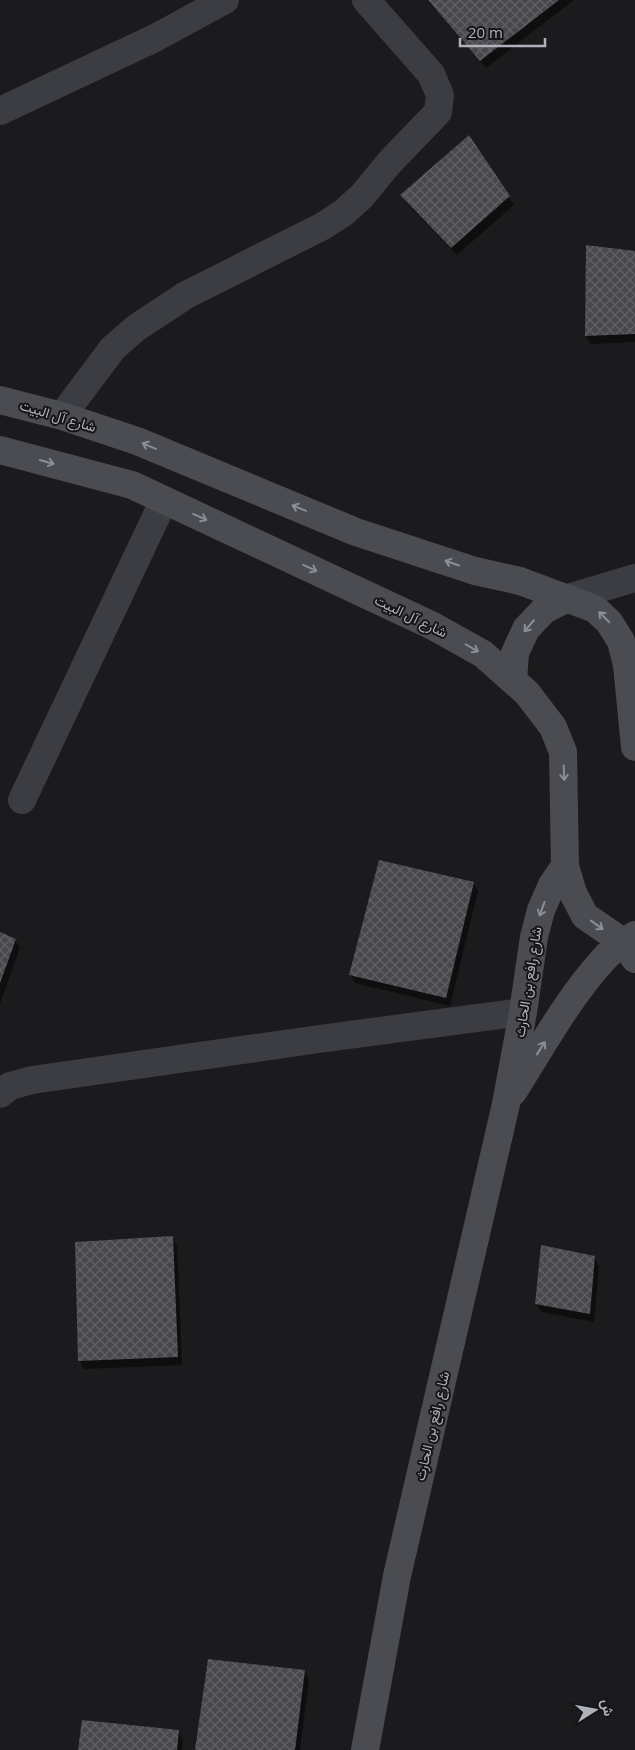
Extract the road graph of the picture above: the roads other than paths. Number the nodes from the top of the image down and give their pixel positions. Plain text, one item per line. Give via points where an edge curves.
1 (225, 0) edge
2 (366, 0) edge
3 (0, 111) edge
4 (0, 400) edge
5 (62, 416) junction
6 (0, 450) edge
7 (164, 500) junction
8 (635, 578) edge
9 (568, 598) junction
10 (635, 636) edge
11 (627, 665) junction
12 (514, 680) junction
13 (635, 747) edge
14 (22, 800) dead end
15 (565, 866) junction
16 (631, 945) edge
17 (523, 1012) junction
18 (0, 1094) edge
19 (506, 1104) junction
20 (365, 1750) edge

1 - 3 street via 155,38
2 - 5 street via 432,74 440,95 438,112 343,213 186,296 136,328 113,348
4 - 5 street, شارع آل البيت
9 -> 5 street, شارع آل البيت via 356,532 137,441
6 -> 7 street, شارع آل البيت via 132,486
7 -> 12 street, شارع آل البيت via 433,626 483,654
7 - 14 street
8 - 9 street
11 -> 9 street, شارع آل البيت via 621,641 609,622 595,609
9 -> 12 street via 544,610 526,629 515,653
10 - 11 street
11 - 13 street, شارع آل البيت
12 -> 15 street, شارع آل البيت via 553,727 563,752
15 -> 16 street, شارع آل البيت via 573,893 585,916
15 -> 17 street, شارع رافع بن الحارث via 541,910
19 -> 16 street, شارع رافع بن الحارث via 570,1002 603,959
17 - 18 street via 32,1080 10,1086
17 - 19 street, شارع رافع بن الحارث
19 - 20 street, شارع رافع بن الحارث via 397,1576

